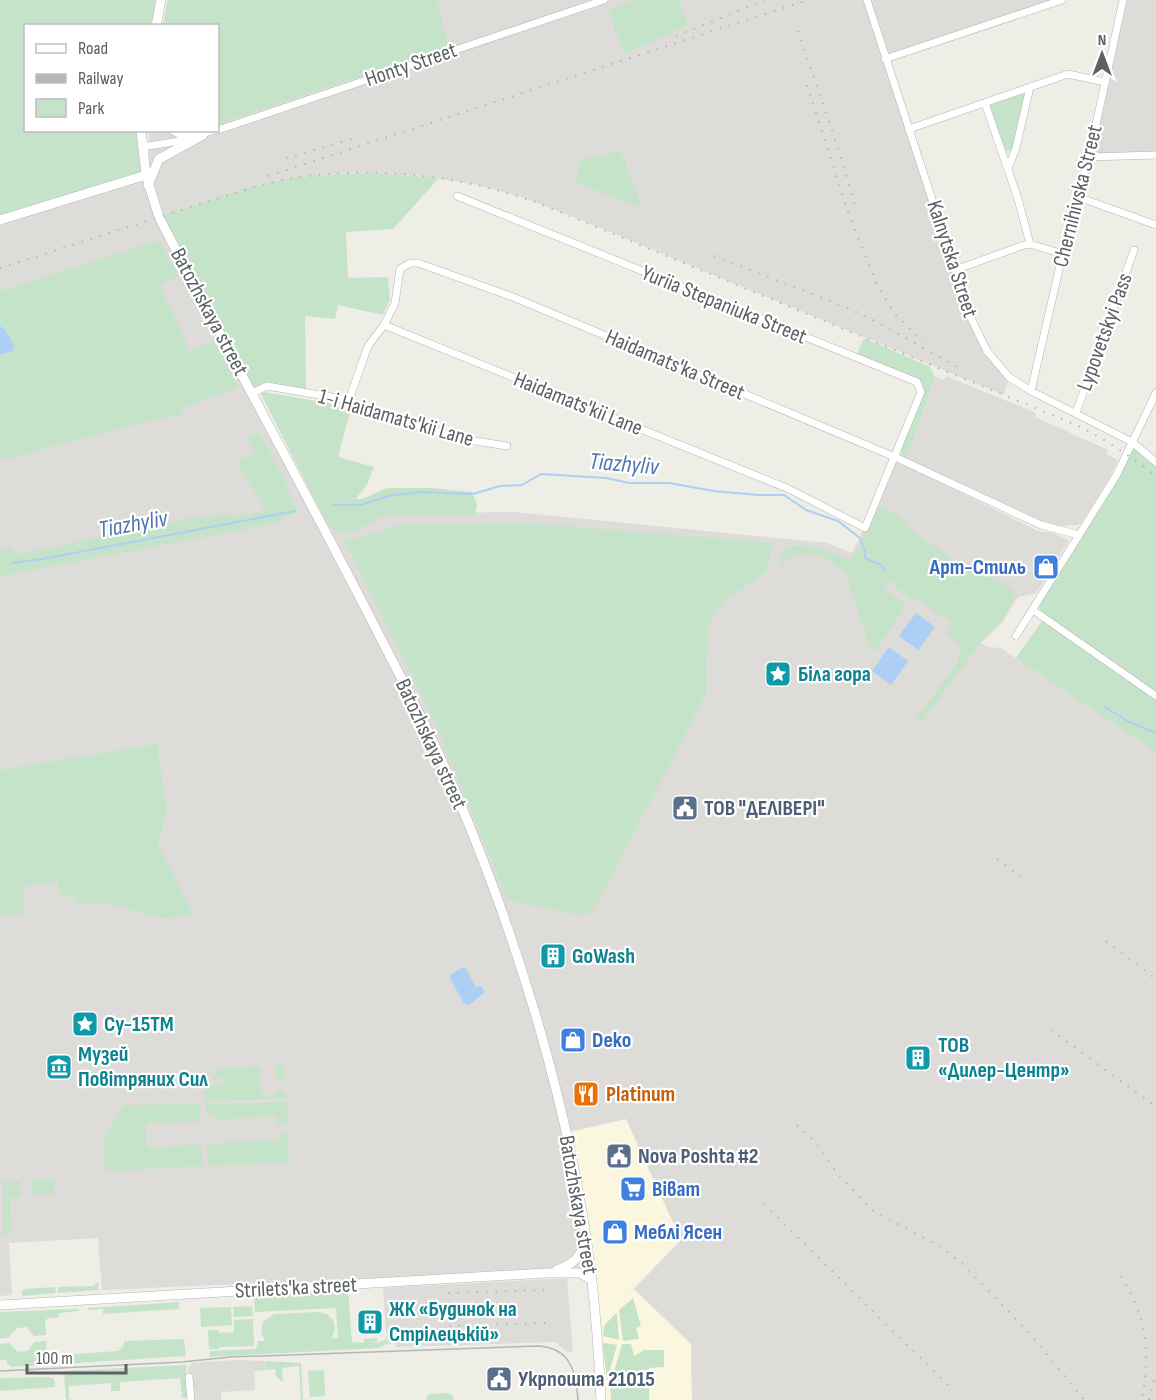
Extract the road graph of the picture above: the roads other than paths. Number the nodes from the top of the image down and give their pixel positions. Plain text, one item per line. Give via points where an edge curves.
1 (161, 0) edge
2 (604, 0) edge
3 (867, 0) edge
4 (1062, 0) edge
5 (1123, 0) edge
6 (156, 24) edge
7 (885, 58) junction
8 (1105, 82) junction
9 (1030, 87) junction
10 (984, 103) junction
11 (219, 129) edge
12 (909, 129) junction
13 (141, 132) edge
14 (177, 132) edge
15 (211, 132) edge
16 (203, 135) junction
17 (141, 147) junction
18 (1156, 155) edge
19 (1089, 157) junction
20 (1008, 168) junction
21 (146, 175) junction
22 (148, 185) junction
23 (457, 196) dead end
24 (1078, 197) junction
25 (0, 220) edge
26 (1156, 225) edge
27 (1030, 244) junction
28 (1134, 250) dead end
29 (1063, 254) junction
30 (955, 270) junction
31 (384, 326) junction
32 (1031, 391) junction
33 (252, 393) junction
34 (1156, 394) edge
35 (349, 400) junction
36 (1076, 413) junction
37 (1132, 442) junction
38 (507, 446) dead end
39 (894, 457) junction
40 (1156, 462) edge
41 (1079, 535) junction
42 (1033, 610) junction
43 (1016, 636) dead end
44 (1156, 696) edge
45 (586, 1243) junction
46 (546, 1273) junction
47 (591, 1279) junction
48 (0, 1305) edge
49 (189, 1377) dead end
50 (191, 1400) edge
51 (601, 1400) edge

1 - 6 street
2 - 11 street, Honty Street
3 - 7 street, Kalnytska Street
4 - 7 street
5 - 8 street, Chernihivska Street
7 - 12 street, Kalnytska Street
8 - 9 street via 1068,74
8 - 19 street, Chernihivska Street
9 - 10 street
9 - 20 street
10 - 12 street
10 - 20 street
12 - 30 street, Kalnytska Street
13 - 17 street, Batozhskaya street
14 - 16 street
15 - 16 street, Honty Street
16 - 17 street, Honty Street
16 - 22 street via 159,159
17 - 21 street, Batozhskaya street
18 - 19 street
19 - 24 street, Chernihivska Street
20 - 27 street
21 - 22 street, Batozhskaya street
21 - 25 street
22 - 33 street, Batozhskaya street via 159,217
23 - 39 street, Yuriia Stepaniuka Street via 917,382 921,392
24 - 26 street
24 - 29 street, Chernihivska Street
27 - 29 street
27 - 30 street
28 - 36 street, Lypovetskyi Pass
29 - 32 street, Chernihivska Street
30 - 32 street, Kalnytska Street via 987,351 1009,377
31 - 35 street, Haidamats'ka Street via 368,346
31 - 39 street, Haidamats'ka Street via 397,297 400,269 410,263 425,265 513,297
31 - 39 street, Haidamats'kii Lane via 789,489 865,528
32 - 36 street, Kalnytska Street
33 - 35 street, 1-i Haidamats'kii Lane via 267,386
33 - 45 street, Batozhskaya street via 327,533 459,799 534,1010 571,1158
34 - 37 street
35 - 38 street, 1-i Haidamats'kii Lane via 360,409 463,439
36 - 37 street, Kalnytska Street
37 - 40 street, Kalnytska Street
37 - 41 street
39 - 41 street, Haidamats'ka Street via 1041,525
41 - 42 street
42 - 43 street
42 - 44 street
45 - 46 street via 572,1263
45 - 47 street, Batozhskaya street
46 - 47 street, Strilets'ka street via 580,1273
46 - 48 street, Strilets'ka street
47 - 51 street, Batozhskaya street
49 - 50 street

